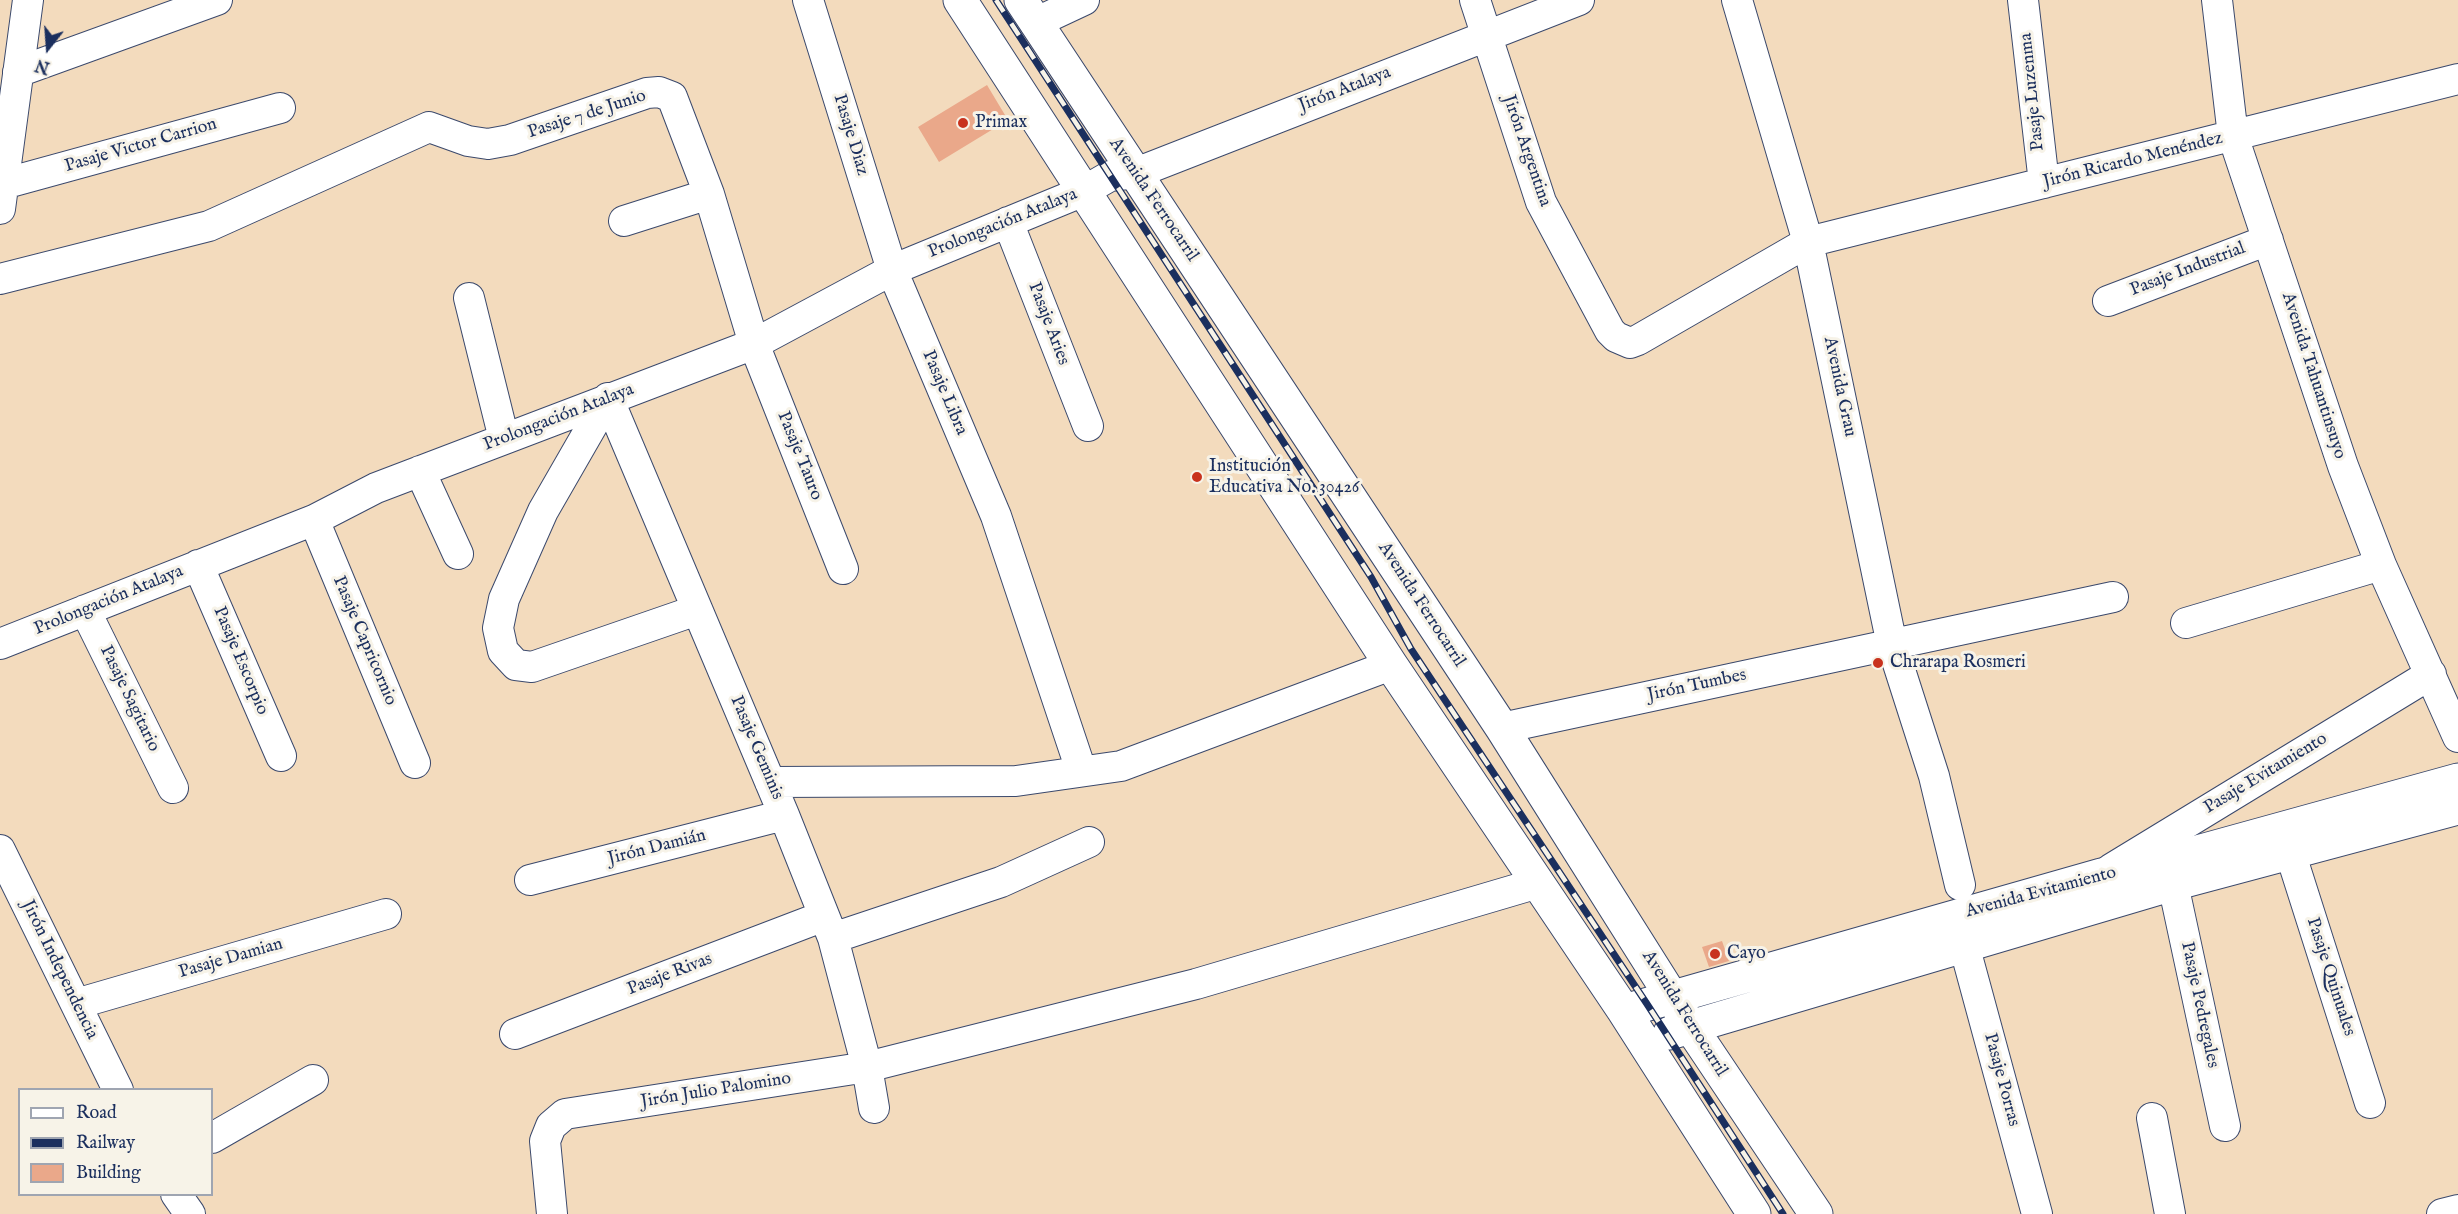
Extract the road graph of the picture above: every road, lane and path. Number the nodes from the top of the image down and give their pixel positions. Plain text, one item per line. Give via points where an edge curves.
1 (28, 0) edge
2 (217, 0) edge
3 (808, 0) edge
4 (960, 0) edge
5 (1084, 0) edge
6 (1475, 0) edge
7 (1579, 0) edge
8 (1737, 0) edge
9 (2023, 0) edge
10 (2217, 0) edge
11 (1028, 11) edge
12 (1487, 34) junction
13 (18, 72) junction
14 (2458, 79) edge
15 (280, 108) dead end
16 (2233, 136) junction
17 (1110, 180) junction
18 (2044, 183) junction
19 (709, 194) junction
20 (2, 197) edge
21 (624, 221) dead end
22 (1008, 222) junction
23 (2268, 240) junction
24 (1808, 242) junction
25 (892, 270) junction
26 (0, 279) edge
27 (469, 298) dead end
28 (2108, 301) dead end
29 (1638, 340) joint
30 (754, 344) junction
31 (608, 398) junction
32 (1088, 426) dead end
33 (504, 439) junction
34 (420, 471) junction
35 (314, 520) junction
36 (458, 554) dead end
37 (198, 565) junction
38 (2381, 565) junction
39 (843, 568) dead end
40 (2113, 597) dead end
41 (85, 610) junction
42 (697, 610) junction
43 (2186, 623) dead end
44 (0, 644) edge
45 (1892, 645) junction
46 (1392, 665) junction
47 (2431, 674) junction
48 (1502, 728) junction
49 (2458, 737) edge
50 (281, 756) dead end
51 (415, 763) dead end
52 (1081, 770) junction
53 (2458, 780) edge
54 (770, 782) junction
55 (172, 788) dead end
56 (2458, 808) edge
57 (784, 815) junction
58 (1089, 842) dead end
59 (0, 850) edge
60 (2290, 852) junction
61 (2101, 875) junction
62 (530, 880) dead end
63 (1538, 883) junction
64 (2173, 884) junction
65 (1960, 885) dead end
66 (386, 914) dead end
67 (829, 927) junction
68 (1964, 945) junction
69 (1672, 996) junction
70 (76, 1004) junction
71 (1624, 1011) junction
72 (1690, 1026) junction
73 (515, 1035) dead end
74 (1642, 1041) junction
75 (867, 1067) junction
76 (313, 1080) dead end
77 (118, 1088) edge
78 (2370, 1103) dead end
79 (874, 1107) dead end
80 (2152, 1118) dead end
81 (2225, 1126) dead end
82 (213, 1137) edge
83 (2458, 1210) edge
84 (552, 1214) edge
85 (1754, 1214) edge
86 (1816, 1214) edge
87 (2037, 1214) edge
88 (2170, 1214) edge
89 (2442, 1214) edge

1 - 13 street
2 - 13 street
3 - 25 street, Pasaje Diaz
4 - 17 main road, Avenida Ferrocarril
5 - 11 street
6 - 12 street, Jirón Argentina
7 - 12 street, Jirón Atalaya
8 - 24 street, Avenida Grau
9 - 18 street, Pasaje Luzenma
10 - 16 street, Avenida Tahuantinsuyo
11 - 17 main road, Avenida Ferrocarril
12 - 17 street, Jirón Atalaya
12 - 29 street, Jirón Argentina via 1541,202 1610,331 1630,343
13 - 20 street
14 - 16 street, Jirón Ricardo Menéndez
15 - 20 street, Pasaje Victor Carrion
16 - 18 street, Jirón Ricardo Menéndez
16 - 23 street, Avenida Tahuantinsuyo
17 - 22 street, Prolongación Atalaya
17 - 46 main road, Avenida Ferrocarril
17 - 48 main road, Avenida Ferrocarril
18 - 24 street, Jirón Ricardo Menéndez
19 - 21 street
19 - 26 street, Pasaje 7 de Junio via 672,97 647,93 488,144 429,128 209,226
19 - 30 street, Pasaje 7 de Junio
22 - 25 street, Prolongación Atalaya
22 - 32 street, Pasaje Aries
23 - 28 street, Pasaje Industrial
23 - 38 street, Avenida Tahuantinsuyo via 2343,466
24 - 29 street, Jirón Ricardo Menéndez
24 - 45 street, Avenida Grau
25 - 30 street, Prolongación Atalaya
25 - 52 street, Pasaje Libra via 996,516
27 - 33 street
30 - 31 street, Prolongación Atalaya
30 - 39 street, Pasaje Tauro
31 - 33 street, Prolongación Atalaya
31 - 42 street, Pasaje Geminis
31 - 42 street via 543,512 504,599 498,628 503,651 516,665 531,667
33 - 34 street, Prolongación Atalaya
34 - 35 street, Prolongación Atalaya via 376,488
34 - 36 street
35 - 37 street, Prolongación Atalaya
35 - 51 street, Pasaje Capricornio
37 - 41 street, Prolongación Atalaya
37 - 50 street, Pasaje Escorpio
38 - 43 street
38 - 47 street, Avenida Tahuantinsuyo
40 - 45 street, Jirón Tumbes
41 - 44 street, Prolongación Atalaya
41 - 55 street, Pasaje Sagitario
42 - 54 street, Pasaje Geminis
45 - 48 street, Jirón Tumbes
45 - 65 street, Avenida Grau via 1934,776
46 - 52 street via 1121,766
46 - 63 main road, Avenida Ferrocarril
47 - 49 street, Avenida Tahuantinsuyo
47 - 61 street, Pasaje Evitamiento
48 - 69 main road, Avenida Ferrocarril
52 - 54 street via 1016,781
53 - 61 main road, Avenida Evitamiento
54 - 57 street, Pasaje Geminis
56 - 60 main road, Avenida Evitamiento
57 - 62 street, Jirón Damián
57 - 67 street, Pasaje Geminis
58 - 67 street, Pasaje Rivas via 1001,882
59 - 70 street, Jirón Independencia
60 - 64 main road, Avenida Evitamiento
60 - 78 street, Pasaje Quinuales
61 - 69 main road, Avenida Evitamiento
63 - 71 main road, Avenida Ferrocarril
63 - 75 street, Jirón Julio Palomino via 1196,984
64 - 68 main road, Avenida Evitamiento
64 - 81 street, Pasaje Pedregales
66 - 70 street, Pasaje Damian
67 - 73 street, Pasaje Rivas
67 - 75 street, Pasaje Geminis
68 - 72 main road, Avenida Evitamiento
68 - 87 street, Pasaje Porras
69 - 71 main road, Avenida Evitamiento
69 - 72 main road, Avenida Ferrocarril
70 - 77 street, Jirón Independencia
71 - 74 main road, Avenida Ferrocarril
72 - 74 main road, Avenida Evitamiento
72 - 86 main road, Avenida Ferrocarril
74 - 85 main road, Avenida Ferrocarril
75 - 79 street, Pasaje Geminis
75 - 84 street, Jirón Julio Palomino via 565,1114 551,1126 545,1141
76 - 82 street
80 - 88 street
83 - 89 street

